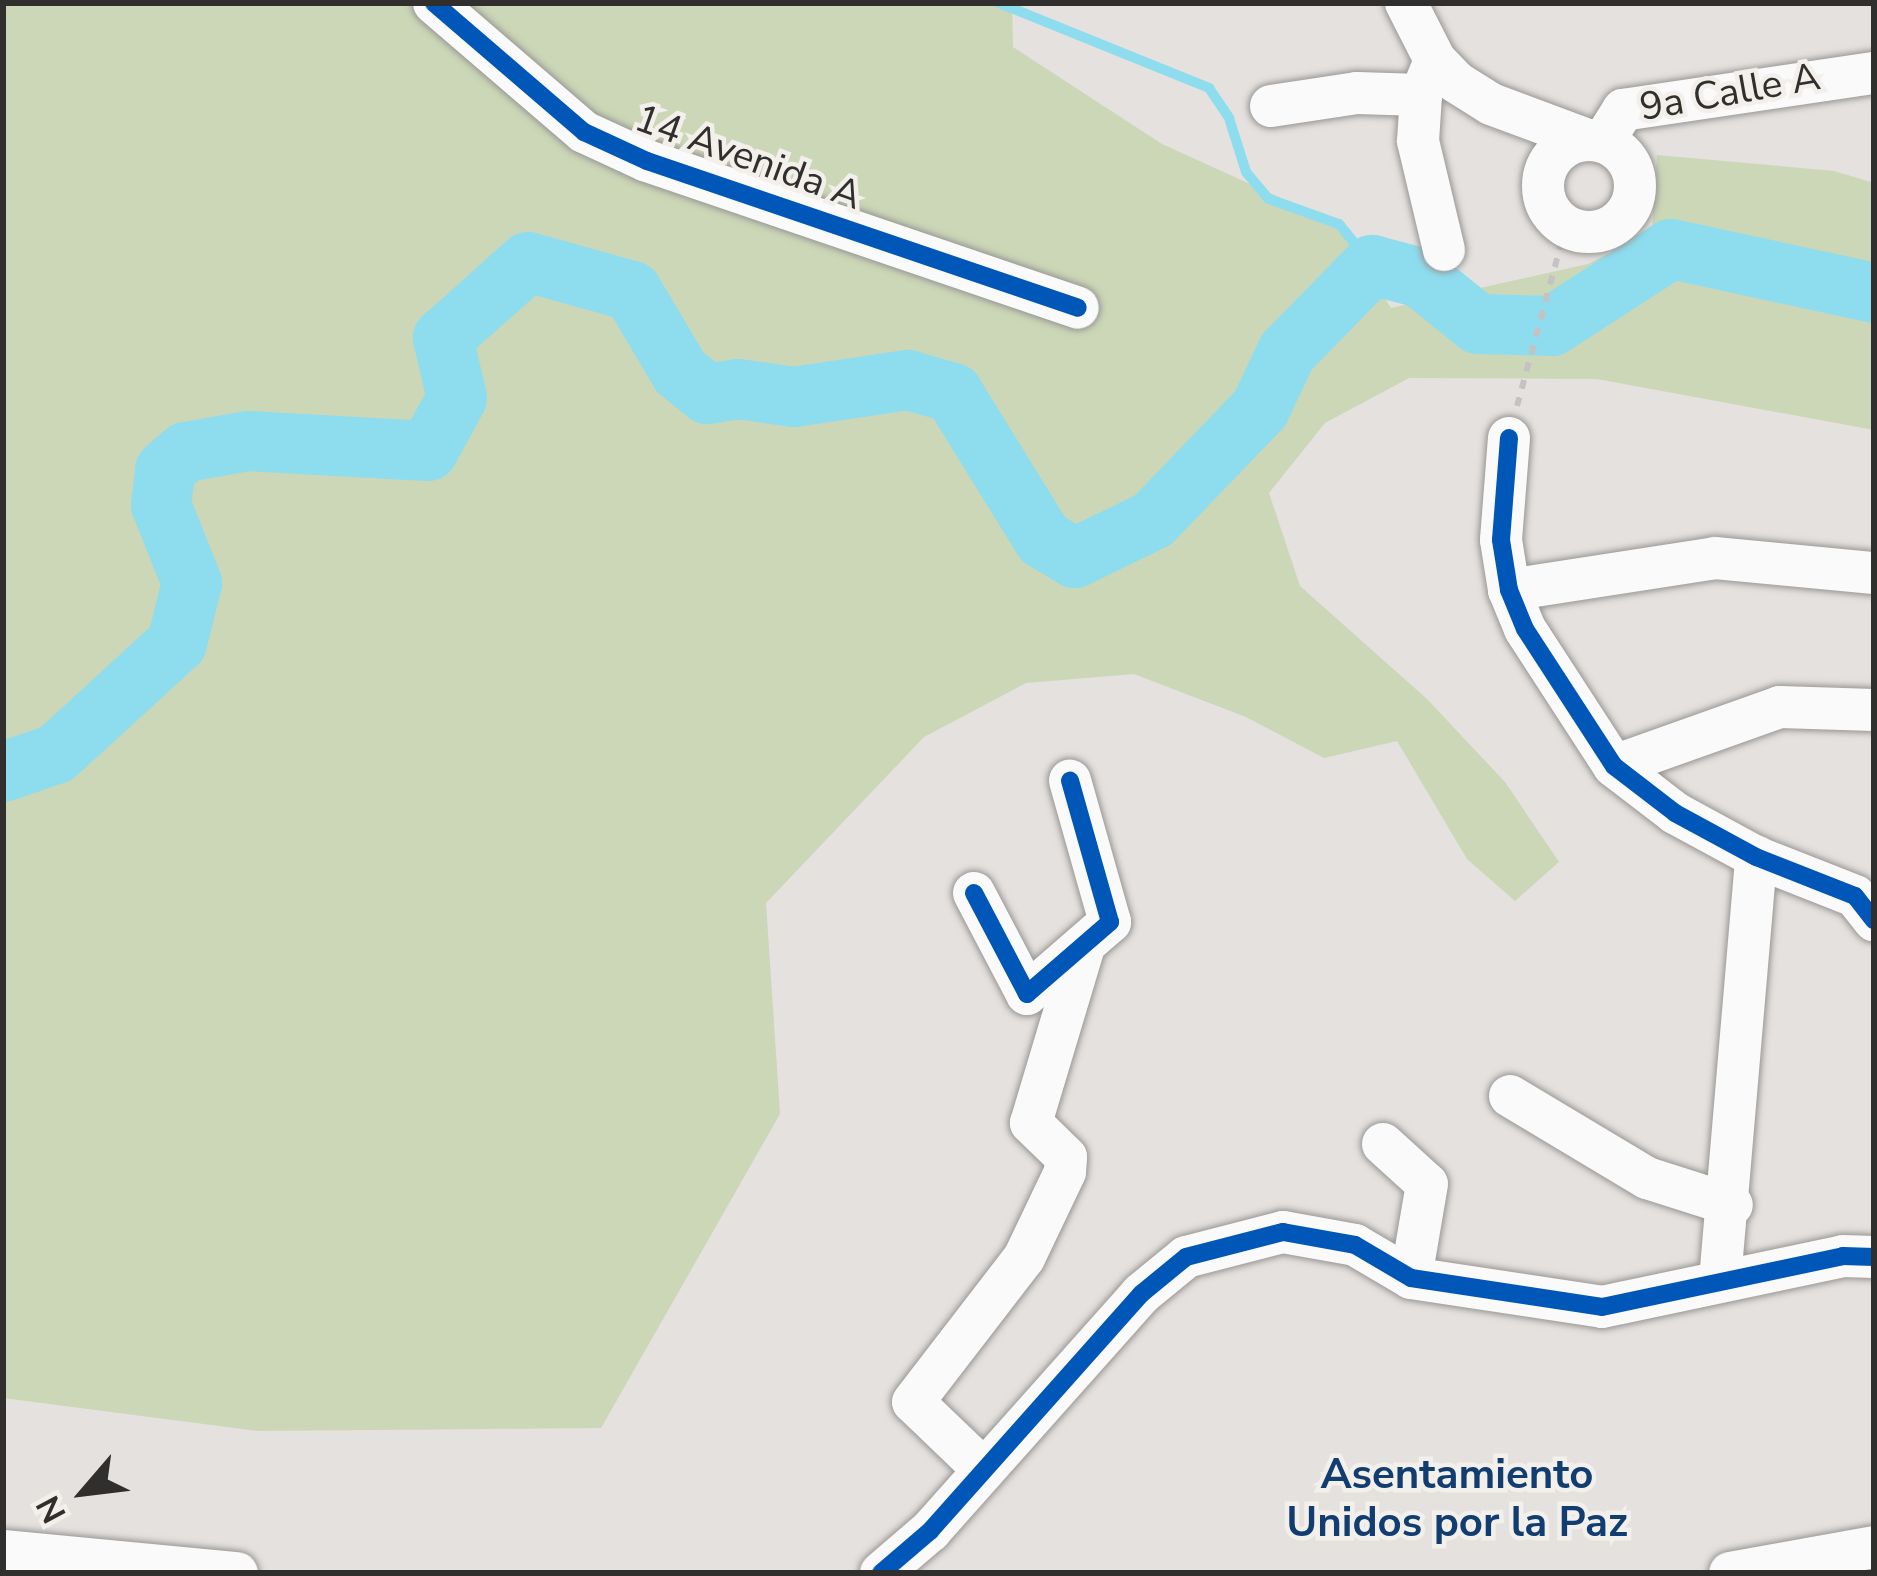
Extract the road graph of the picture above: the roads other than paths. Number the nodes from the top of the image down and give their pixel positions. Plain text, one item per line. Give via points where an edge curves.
1 (434, 3) edge
2 (1406, 3) edge
3 (1874, 73) edge
4 (1428, 77) junction
5 (1270, 106) dead end
6 (1595, 141) junction
7 (1444, 250) dead end
8 (1078, 308) dead end
9 (1509, 438) road end
10 (1874, 573) edge
11 (1509, 590) junction
12 (1874, 710) edge
13 (1614, 766) junction
14 (1070, 782) dead end
15 (1756, 856) junction
16 (974, 893) dead end
17 (1874, 920) edge
18 (1083, 950) junction
19 (1510, 1096) dead end
20 (1383, 1144) dead end
21 (1732, 1205) junction
22 (1874, 1257) edge
23 (1412, 1277) junction
24 (1720, 1280) junction
25 (984, 1470) junction
26 (1874, 1547) edge
27 (3, 1551) edge
28 (237, 1573) edge
29 (881, 1573) edge
30 (1730, 1573) edge

1 - 8 street, 14 Avenida A via 584,132 647,161
2 - 4 street
3 - 6 street, 9a Calle A via 1623,110
4 - 5 street
4 - 6 street
4 - 7 street via 1418,141
6 - 6 street via 1633,170 1628,211 1594,232 1564,232 1547,204 1544,175 1560,150
9 - 11 street via 1501,540
10 - 11 street via 1715,557
11 - 13 street via 1525,629
12 - 13 street via 1780,706
13 - 15 street via 1675,813
14 - 18 street via 1112,916
15 - 17 street via 1855,896
15 - 21 street
16 - 18 street via 1027,994
18 - 25 street via 1030,1124 1066,1157 1065,1172 1024,1258 913,1402
19 - 21 street via 1647,1178
20 - 23 street via 1427,1184
21 - 24 street
22 - 24 street
23 - 24 street via 1602,1307
23 - 25 street via 1355,1245 1283,1232 1186,1257 1141,1294
25 - 29 street
26 - 30 street
27 - 28 street

